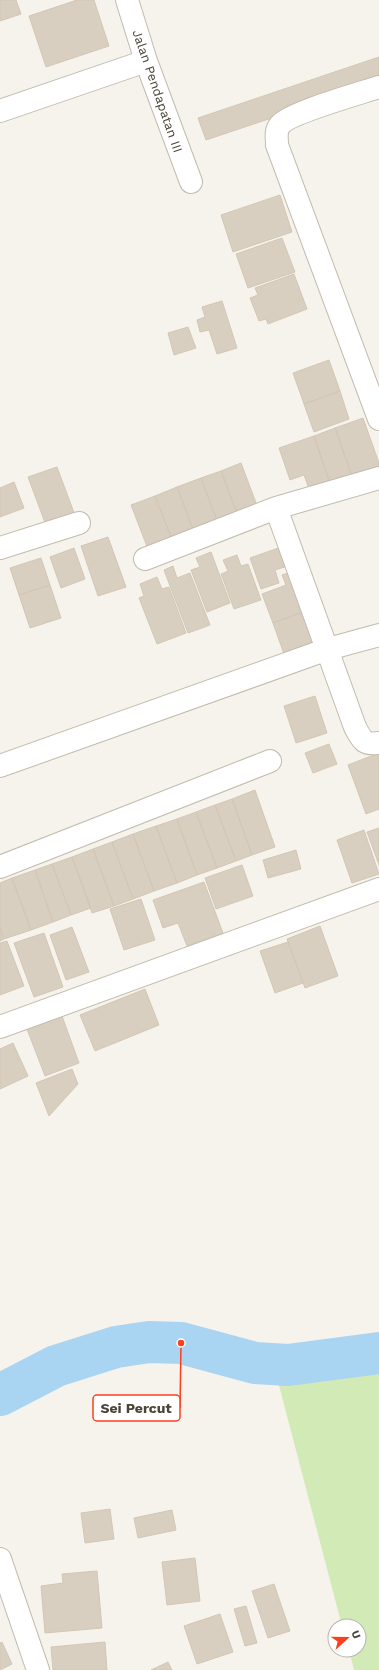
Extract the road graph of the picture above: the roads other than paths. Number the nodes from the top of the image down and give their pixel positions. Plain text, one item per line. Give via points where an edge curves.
1 (127, 0) edge
2 (146, 61) junction
3 (379, 87) edge
4 (0, 111) edge
5 (191, 182) dead end
6 (379, 419) edge
7 (379, 478) edge
8 (276, 508) junction
9 (79, 523) dead end
10 (0, 548) edge
11 (145, 559) dead end
12 (379, 635) edge
13 (328, 649) junction
14 (379, 743) edge
15 (270, 761) dead end
16 (0, 766) edge
17 (0, 867) edge
18 (379, 889) edge
19 (0, 1027) edge
20 (0, 1559) edge
21 (38, 1670) edge

1 - 2 street, Jalan Pendapatan III
2 - 4 street
2 - 5 street, Jalan Pendapatan III
3 - 6 street via 311,109 281,123 276,132 277,145
7 - 8 street
8 - 11 street
8 - 13 street
9 - 10 street
12 - 13 street
13 - 14 street via 359,735 369,744
13 - 16 street
15 - 17 street
18 - 19 street
20 - 21 street

